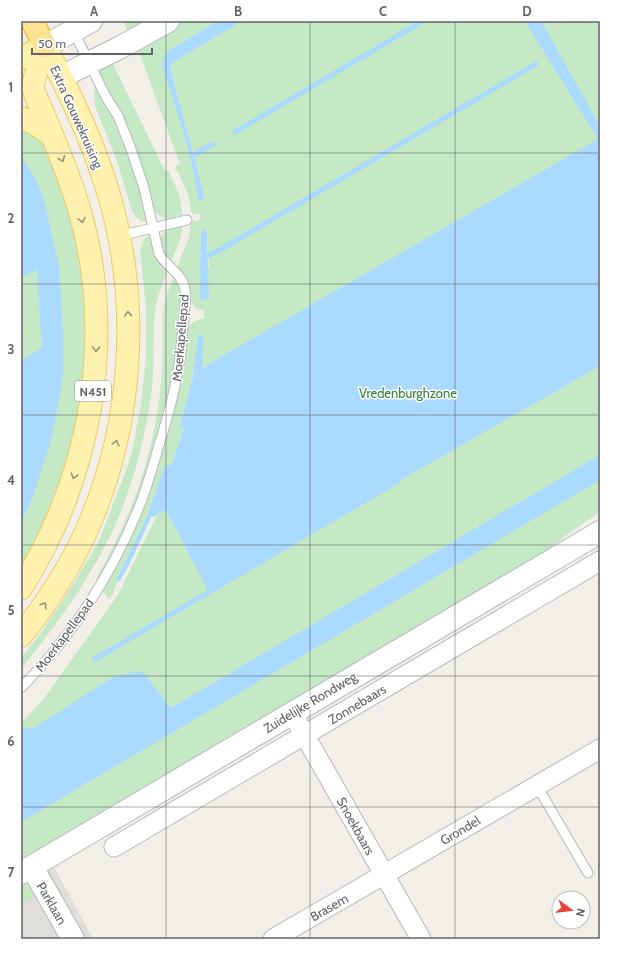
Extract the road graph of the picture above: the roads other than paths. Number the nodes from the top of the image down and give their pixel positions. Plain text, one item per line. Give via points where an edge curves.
1 (32, 21) edge
2 (168, 21) edge
3 (78, 24) edge
4 (44, 46) junction
5 (21, 58) edge
6 (89, 63) junction
7 (61, 77) junction
8 (27, 90) edge
9 (21, 118) edge
10 (52, 135) junction
11 (187, 220) dead end
12 (154, 227) junction
13 (119, 236) junction
14 (600, 532) edge
15 (600, 561) edge
16 (21, 588) edge
17 (21, 636) edge
18 (21, 688) edge
19 (292, 713) junction
20 (305, 736) junction
21 (600, 749) edge
22 (537, 786) junction
23 (114, 847) dead end
24 (27, 870) edge
25 (588, 873) dead end
26 (384, 875) junction
27 (73, 939) edge
28 (273, 939) edge
29 (421, 939) edge

1 - 4 highway
2 - 6 main road
3 - 4 main road
3 - 6 lane, Moerkapellepad
4 - 5 main road
4 - 7 main road, Extra Gouwekruising / N451
4 - 8 main road, Extra Gouwekruising
6 - 7 main road
6 - 12 lane, Moerkapellepad via 118,116 130,146
7 - 8 main road
7 - 13 main road, Extra Gouwekruising / N451 via 98,163
8 - 10 main road, N451
9 - 10 main road
10 -> 16 main road, N451 via 79,206 91,264 96,320 94,380 85,436 69,492 47,544
11 - 12 lane
12 - 13 lane
12 - 18 lane, Moerkapellepad via 159,254 179,276 185,290 180,356 168,416 144,493 114,560 73,626
17 -> 13 main road, Extra Gouwekruising / N451 via 50,596 78,547 98,503 115,447 124,400 128,348 127,304
14 - 19 main road, Zuidelijke Rondweg
15 - 20 street, Zonnebaars
19 - 20 street, Snoekbaars
19 - 24 main road, Zuidelijke Rondweg
20 - 23 street, Zonnebaars
20 - 26 street, Snoekbaars
21 - 22 street, Grondel
22 - 25 lane
22 - 26 street, Grondel
24 - 27 main road, Parklaan
26 - 28 street, Brasem
26 - 29 street, Snoekbaars

